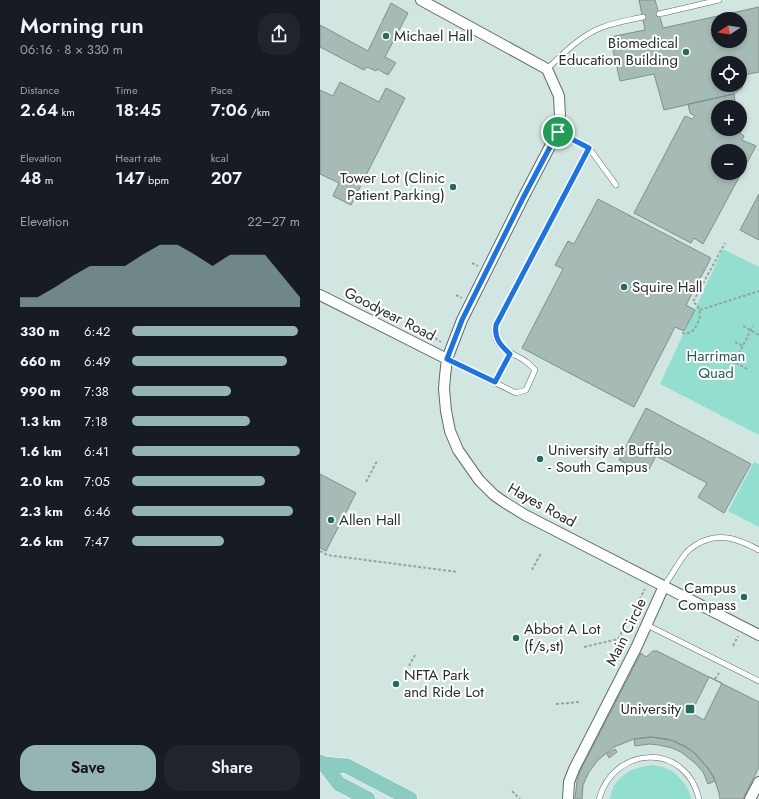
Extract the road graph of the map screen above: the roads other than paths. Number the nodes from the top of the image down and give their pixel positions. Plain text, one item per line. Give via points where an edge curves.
1 (421, 0) edge
2 (719, 0) edge
3 (659, 14) dead end
4 (643, 17) dead end
5 (547, 69) junction
6 (558, 132) junction
7 (589, 148) junction
8 (616, 185) dead end
9 (320, 295) edge
10 (510, 354) junction
11 (447, 359) junction
12 (495, 382) junction
13 (759, 550) edge
14 (664, 586) junction
15 (647, 625) junction
16 (759, 636) edge
17 (759, 681) edge
18 (322, 763) edge
19 (759, 782) edge
20 (368, 799) edge
21 (410, 799) edge
22 (568, 799) edge
23 (599, 799) edge
24 (699, 799) edge
25 (750, 799) edge

1 - 5 street
2 - 3 lane
4 - 5 lane via 603,27 588,34 572,45
5 - 6 street, Hayes Road via 559,96
6 - 7 lane
6 - 11 street, Hayes Road via 462,320
7 - 8 lane
7 - 10 lane via 496,325 497,341
9 - 11 street, Goodyear Road
10 - 12 lane
10 - 12 lane via 528,363 535,370 526,390 516,393
11 - 12 lane
11 - 14 street, Hayes Road via 444,389 450,431 458,450 479,480 504,502 525,515
13 - 14 lane, Main Circle via 733,538 711,538 687,551
14 - 15 street, Main Circle
14 - 16 street, Hayes Road
15 - 17 lane
15 - 22 street, Main Circle via 574,769 569,782
18 - 20 main road via 338,784
18 - 21 main road via 347,766
19 - 25 street
23 - 24 lane via 611,776 621,767 637,759 654,758 675,763 680,767 691,779

